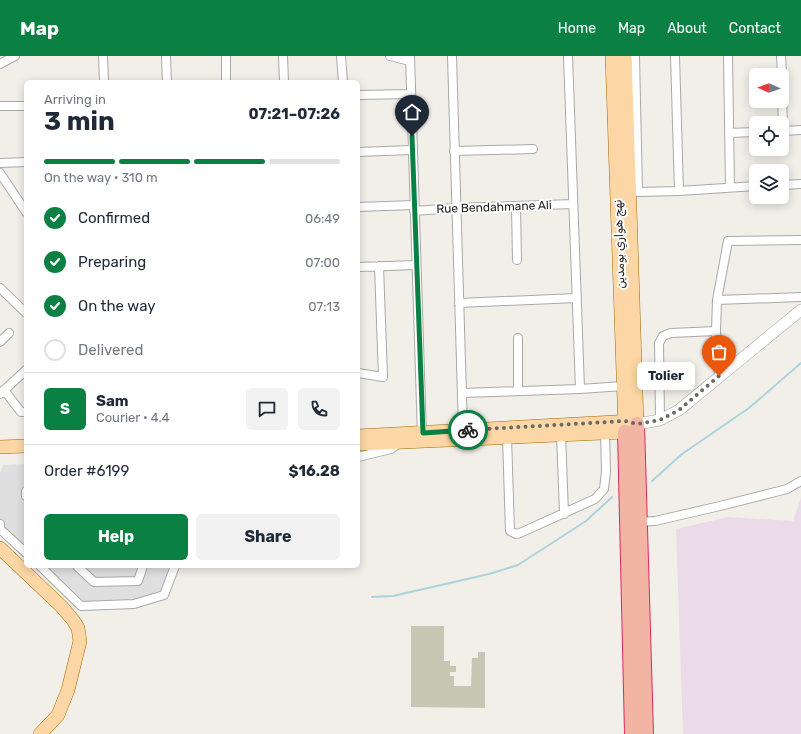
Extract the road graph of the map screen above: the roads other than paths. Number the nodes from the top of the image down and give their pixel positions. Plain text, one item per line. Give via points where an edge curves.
1 (15, 56) edge
2 (103, 56) edge
3 (166, 56) edge
4 (226, 56) edge
5 (283, 56) edge
6 (341, 56) edge
7 (390, 56) edge
8 (452, 56) edge
9 (568, 56) edge
10 (612, 56) edge
11 (625, 56) edge
12 (635, 56) edge
13 (675, 56) edge
14 (728, 56) edge
15 (781, 56) edge
16 (410, 58) edge
17 (0, 64) edge
18 (782, 68) edge
19 (104, 80) edge
20 (167, 80) edge
21 (226, 80) edge
22 (284, 80) edge
23 (342, 80) edge
24 (411, 94) junction
25 (360, 95) edge
26 (0, 106) edge
27 (24, 106) edge
28 (801, 130) edge
29 (789, 131) edge
30 (749, 132) edge
31 (729, 133) junction
32 (533, 149) dead end
33 (412, 150) junction
34 (454, 151) junction
35 (360, 152) edge
36 (24, 162) edge
37 (0, 163) edge
38 (0, 173) edge
39 (801, 184) edge
40 (789, 185) edge
41 (749, 186) edge
42 (730, 187) junction
43 (679, 191) junction
44 (638, 192) junction
45 (573, 204) junction
46 (516, 206) junction
47 (360, 207) edge
48 (414, 208) junction
49 (456, 208) junction
50 (24, 209) edge
51 (631, 210) junction
52 (618, 212) junction
53 (801, 240) edge
54 (517, 260) dead end
55 (416, 265) junction
56 (379, 266) junction
57 (360, 267) edge
58 (0, 288) edge
59 (801, 296) edge
60 (577, 298) junction
61 (716, 300) junction
62 (459, 303) junction
63 (801, 310) edge
64 (24, 311) edge
65 (716, 331) junction
66 (9, 333) dead end
67 (518, 338) dead end
68 (0, 342) edge
69 (24, 372) edge
70 (360, 373) edge
71 (719, 376) junction
72 (624, 386) junction
73 (580, 389) junction
74 (518, 391) junction
75 (2, 392) edge
76 (462, 393) junction
77 (24, 412) edge
78 (660, 420) junction
79 (629, 426) junction
80 (462, 430) junction
81 (605, 433) junction
82 (561, 434) junction
83 (360, 436) edge
84 (422, 437) junction
85 (507, 437) junction
86 (402, 441) junction
87 (360, 444) edge
88 (24, 446) edge
89 (0, 447) edge
90 (0, 455) edge
91 (24, 455) edge
92 (360, 457) edge
93 (801, 481) edge
94 (564, 514) junction
95 (633, 521) junction
96 (0, 524) edge
97 (0, 548) edge
98 (24, 551) edge
99 (42, 568) edge
100 (79, 568) edge
101 (142, 568) edge
102 (174, 568) edge
103 (635, 570) junction
104 (40, 734) edge
105 (632, 734) edge
106 (646, 734) edge

1 - 17 street
2 - 19 street
3 - 20 street
4 - 21 street
5 - 22 street
6 - 23 street
7 - 16 street
8 - 34 street
9 - 45 street
10 - 52 main road, نهج هواري بومدين
11 - 51 main road, نهج هواري بومدين
12 - 44 street
13 - 43 street
14 - 31 street
15 - 18 street
16 - 24 street
24 - 25 street
24 - 33 street
26 - 27 street
28 - 29 street
30 - 31 street
31 - 42 street
32 - 34 street
33 - 35 street
33 - 48 street
34 - 49 street
36 - 37 street
38 - 50 street
39 - 40 street
41 - 42 street
42 - 43 street
43 - 44 street
44 - 51 street
45 - 46 street, Rue Bendahmane Ali
45 - 60 street
46 - 49 street, Rue Bendahmane Ali
46 - 54 street
47 - 48 street, Rue Bendahmane Ali
48 - 49 street, Rue Bendahmane Ali
48 - 55 street
49 - 62 street
51 - 52 street
51 - 79 main road, نهج هواري بومدين
52 - 72 main road, نهج هواري بومدين
53 - 61 street via 728,241
55 - 56 street
55 - 84 street
56 - 57 street
56 - 70 street via 384,377
58 - 64 street
59 - 61 street
60 - 62 street
60 - 73 street
61 - 65 street
62 - 76 street
63 - 71 street
65 - 71 street
65 - 78 street via 672,333 661,338
66 - 68 street
67 - 74 street
69 - 75 street
71 - 78 street via 679,410
72 - 73 street
72 - 79 main road, نهج هواري بومدين
73 - 74 street
74 - 76 street
75 - 77 street via 21,412
76 - 80 street
78 - 79 street
79 - 80 main road
79 - 81 main road
79 - 95 highway
80 - 84 main road
81 - 82 main road
81 - 94 street via 604,489 595,500
82 - 85 main road
82 - 94 street
83 - 84 main road
84 - 85 main road
84 - 86 main road
85 - 94 street via 510,531 520,533
86 - 87 main road
86 - 92 street via 391,449
88 - 89 main road
90 - 91 main road
93 - 95 street via 787,489 662,520
95 - 103 highway
96 - 98 street via 0,529
97 - 104 main road via 62,607 78,628 80,641 68,690 58,715
99 - 102 street via 81,606 134,604 164,595
100 - 101 street via 94,582 138,581
103 - 105 highway
103 - 106 highway

